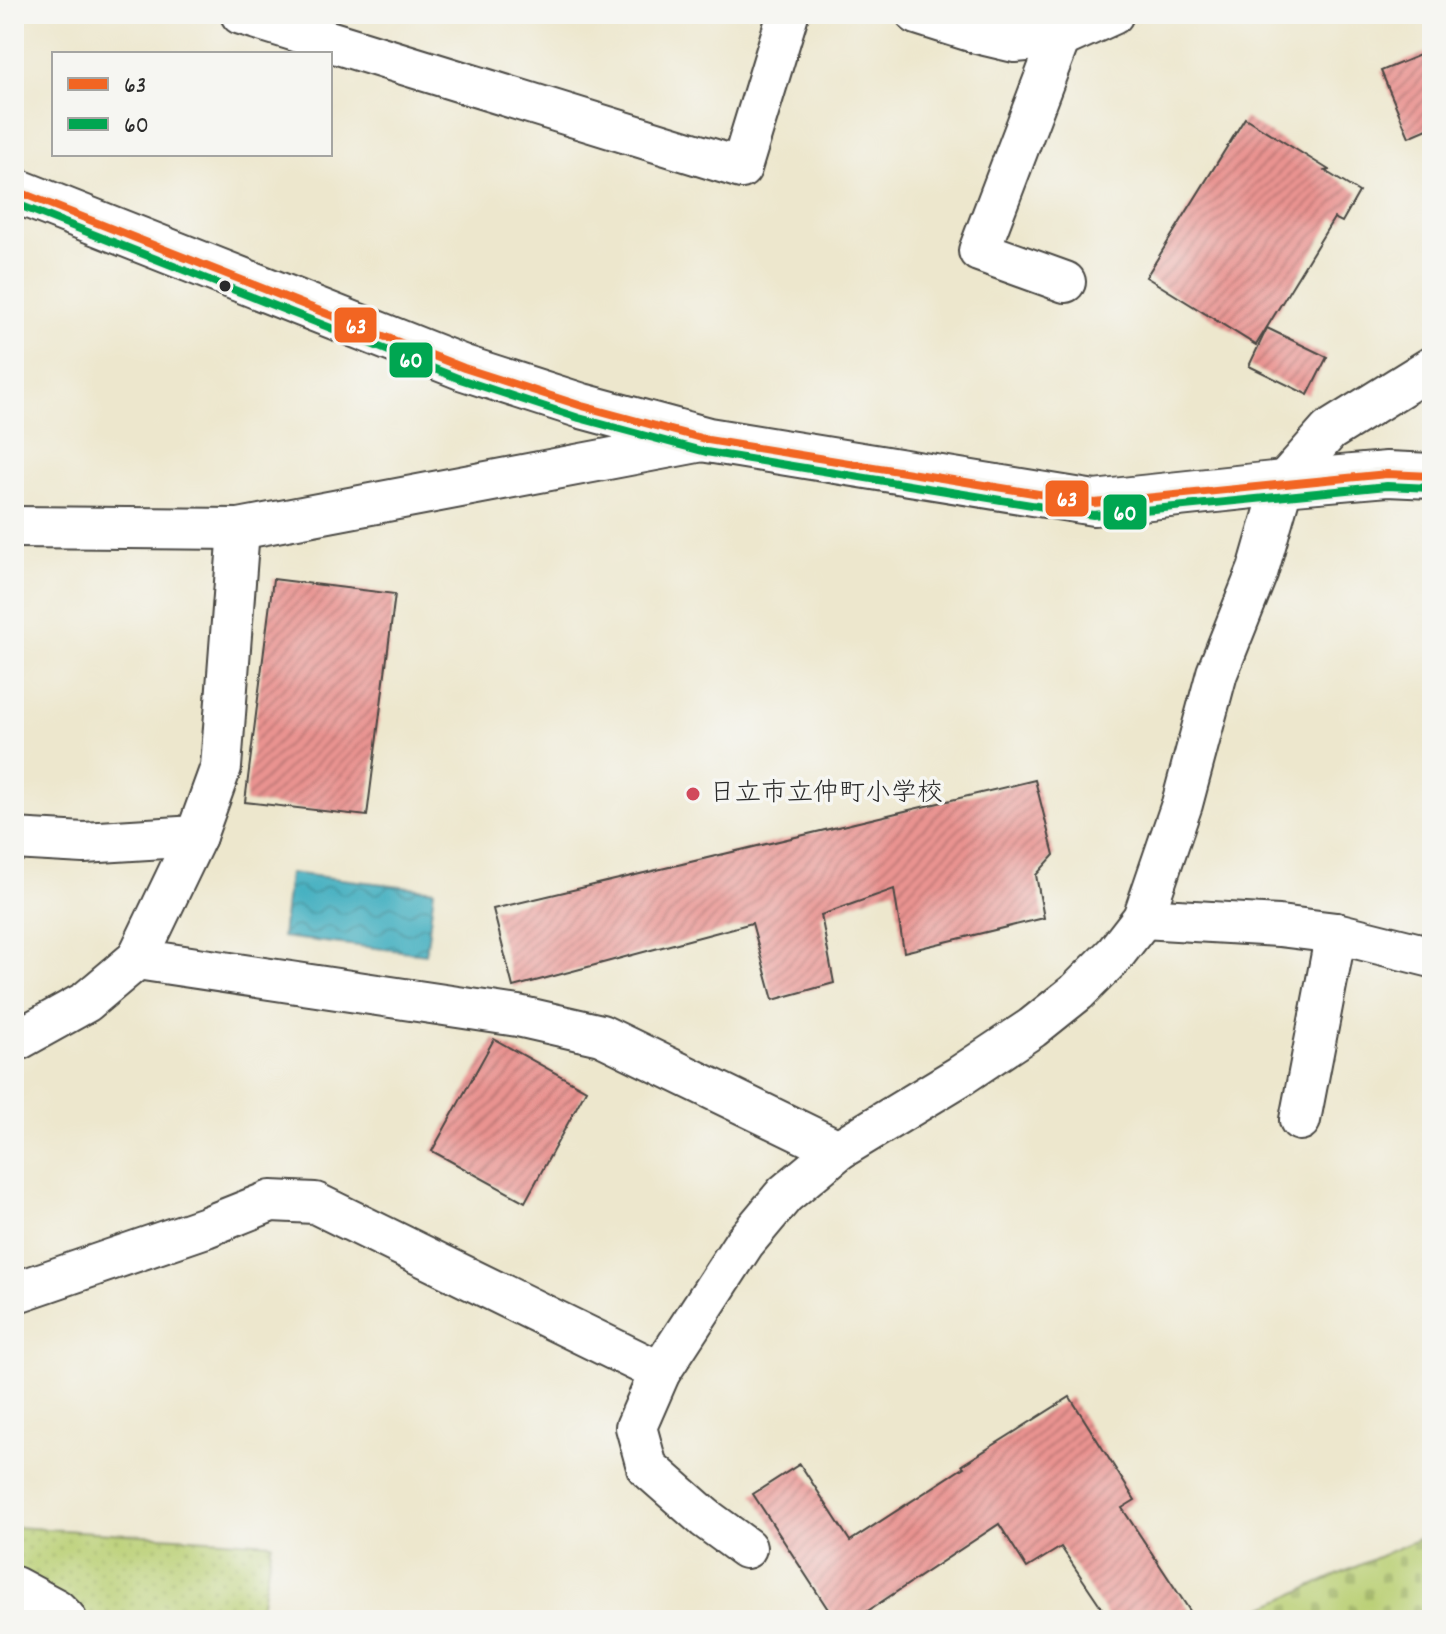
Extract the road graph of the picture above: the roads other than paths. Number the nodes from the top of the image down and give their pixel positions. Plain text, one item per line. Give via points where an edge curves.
1 (241, 14) edge
2 (788, 14) edge
3 (917, 14) edge
4 (1113, 14) edge
5 (1060, 38) junction
6 (14, 190) edge
7 (1065, 282) dead end
8 (1432, 367) edge
9 (708, 440) junction
10 (1432, 476) edge
11 (1283, 483) junction
12 (14, 527) edge
13 (239, 529) junction
14 (196, 836) junction
15 (14, 839) edge
16 (1143, 918) junction
17 (1336, 933) junction
18 (1432, 957) edge
19 (137, 959) junction
20 (14, 1042) edge
21 (1300, 1120) dead end
22 (838, 1150) junction
23 (14, 1293) edge
24 (660, 1372) junction
25 (746, 1548) dead end
26 (14, 1589) edge
27 (64, 1620) edge

1 - 2 street via 741,168
3 - 5 street via 1015,42
4 - 5 street
5 - 7 street via 979,251
6 - 9 street via 464,368
8 - 11 street via 1329,431
9 - 11 street via 1094,503
9 - 13 street
10 - 11 street via 1387,474
11 - 16 street via 1258,570 1217,673 1182,804
12 - 13 street
13 - 14 street via 221,767
14 - 15 street via 84,843
14 - 19 street
16 - 17 street
16 - 22 street via 1087,982 1032,1028
17 - 18 street
17 - 21 street
19 - 20 street via 86,1002
19 - 22 street via 518,1016 601,1035
22 - 24 street via 785,1194 744,1243
23 - 24 street via 271,1201 315,1203
24 - 25 street via 636,1427 647,1467
26 - 27 street

